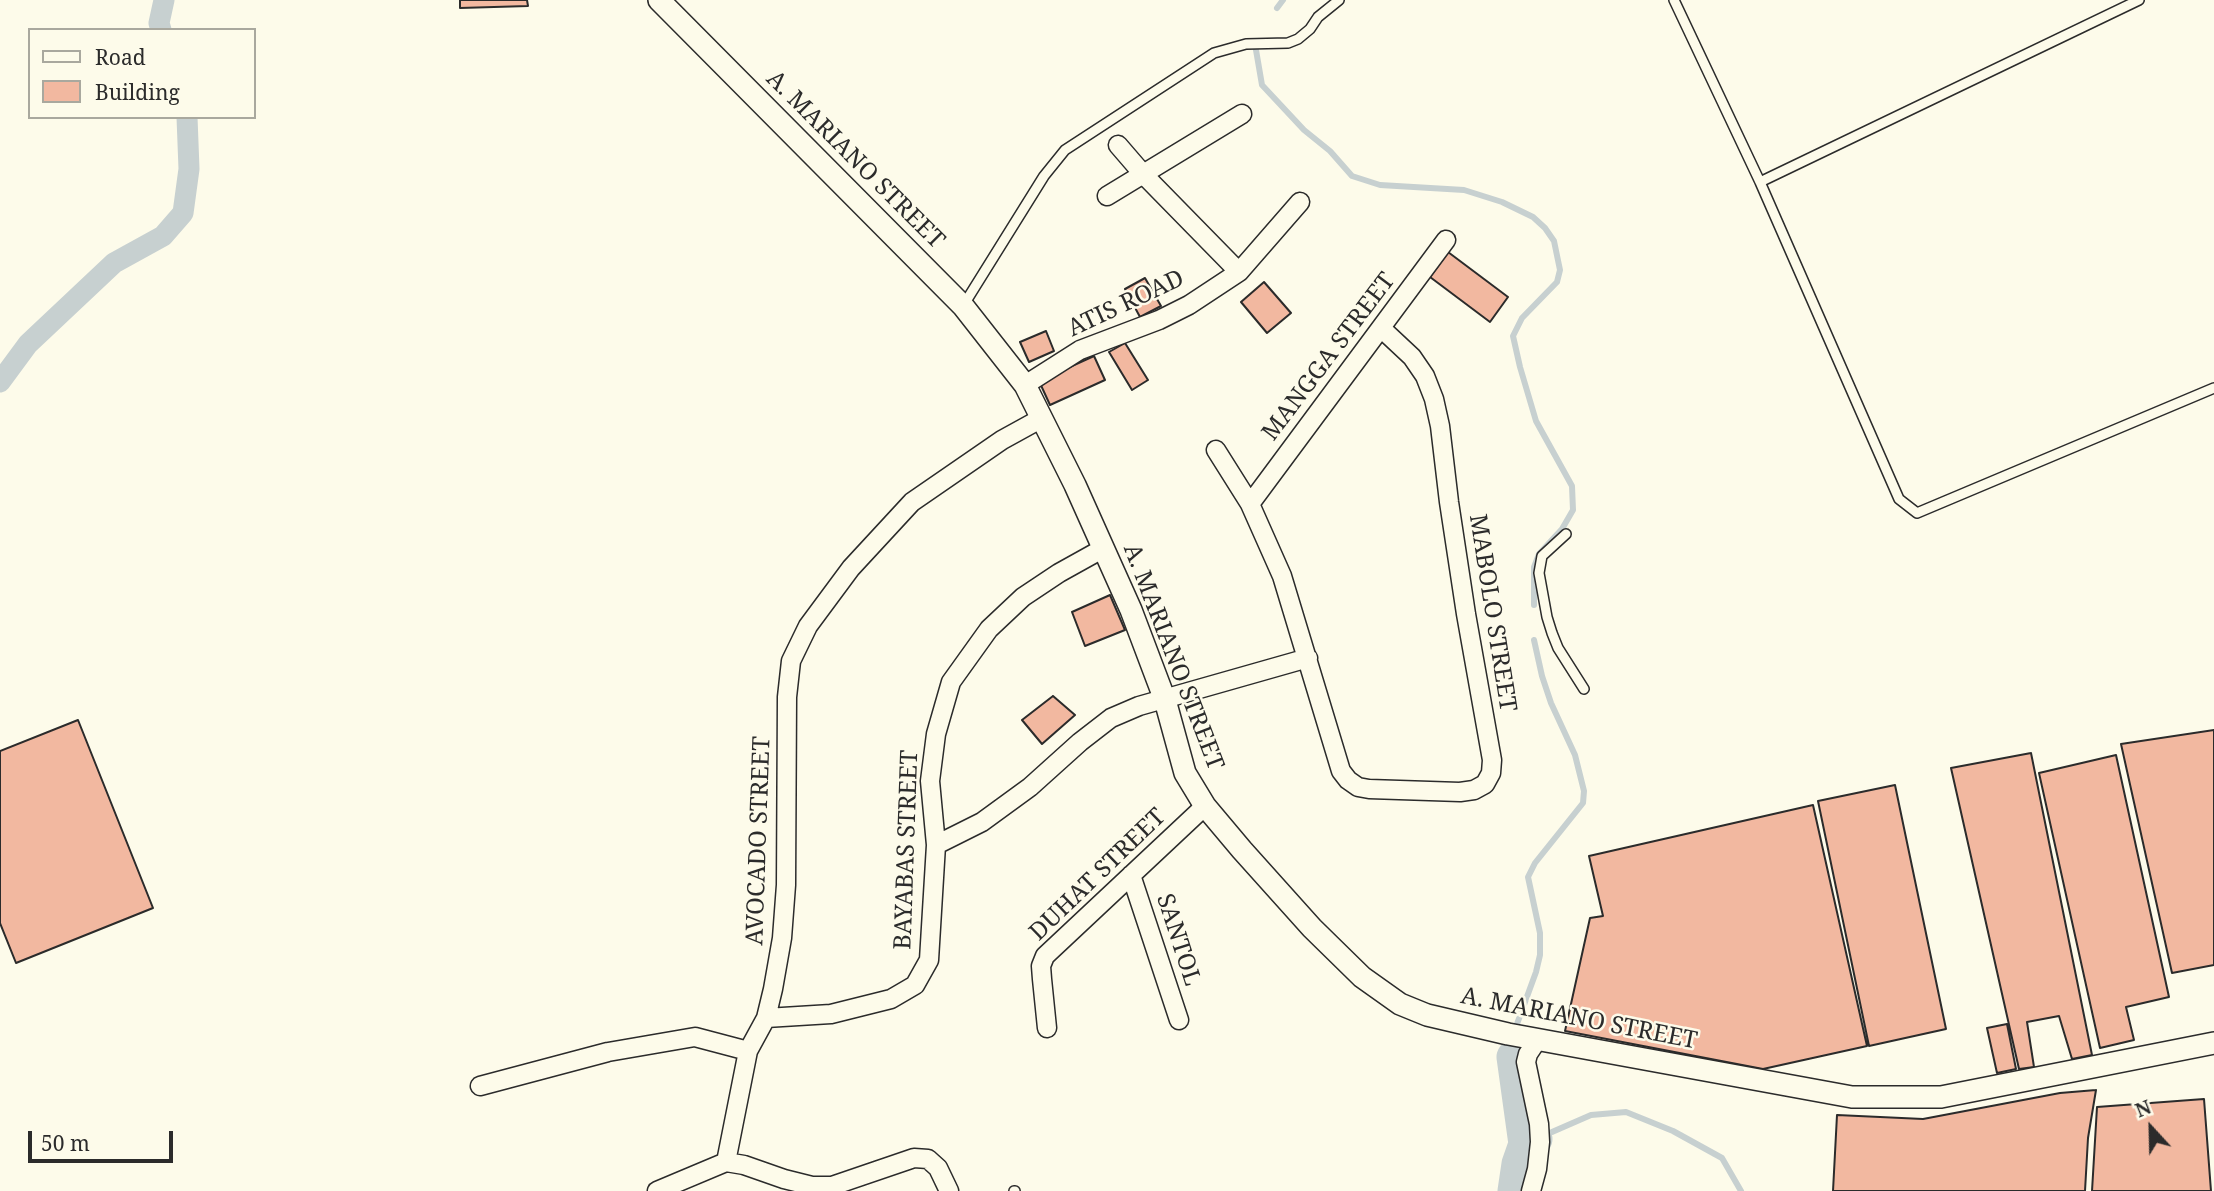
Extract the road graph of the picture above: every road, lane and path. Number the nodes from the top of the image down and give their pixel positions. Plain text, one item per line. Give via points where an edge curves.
1 (659, 0) edge
2 (1339, 0) edge
3 (1674, 0) edge
4 (2139, 0) edge
5 (1242, 114) dead end
6 (1118, 145) dead end
7 (1143, 174) junction
8 (1760, 182) junction
9 (1107, 196) dead end
10 (1300, 202) dead end
11 (1446, 240) dead end
12 (1238, 272) junction
13 (963, 306) junction
14 (1381, 328) junction
15 (1025, 385) junction
16 (2214, 388) edge
17 (1042, 418) junction
18 (1216, 450) dead end
19 (1250, 504) junction
20 (1566, 534) dead end
21 (1104, 548) junction
22 (1308, 658) junction
23 (1584, 689) dead end
24 (1165, 700) junction
25 (1205, 806) junction
26 (936, 845) junction
27 (1131, 875) junction
28 (766, 1018) junction
29 (1179, 1020) dead end
30 (1047, 1028) dead end
31 (1534, 1038) junction
32 (2214, 1043) edge
33 (748, 1051) junction
34 (480, 1086) dead end
35 (726, 1163) junction
36 (657, 1191) edge
37 (949, 1191) edge
38 (1531, 1191) edge

1 - 13 street, A. MARIANO STREET
2 - 13 lane via 1298,39 1246,44 1214,53 1065,150
3 - 8 lane
4 - 8 lane
5 - 7 street
6 - 7 street
7 - 9 street
7 - 12 street
8 - 16 lane via 1899,499 1917,513
10 - 12 street, ATIS ROAD
11 - 14 street, MANGGA STREET
12 - 15 street, ATIS ROAD via 1189,305 1080,350
13 - 15 street, A. MARIANO STREET
14 - 19 street, MANGGA STREET
14 - 22 street, MABOLO STREET via 1412,356 1434,398 1492,761 1485,784 1460,792 1369,789 1348,780 1337,760
15 - 17 street, A. MARIANO STREET
17 - 21 street, A. MARIANO STREET
17 - 28 street, AVOCADO STREET via 912,502 851,568 797,648 787,697 782,938
18 - 19 street
19 - 22 street via 1282,576
20 - 23 lane via 1542,556 1539,573 1552,633
21 - 24 street, A. MARIANO STREET
21 - 26 street, BAYABAS STREET via 1023,597 989,629 951,682 936,734 930,781
22 - 24 street
24 - 25 street, A. MARIANO STREET via 1185,773
24 - 26 street via 1111,718 982,822
25 - 27 street, DUHAT STREET
25 - 31 street, A. MARIANO STREET via 1312,928 1399,1004 1427,1015
26 - 28 street, BAYABAS STREET via 929,960 915,985 891,999 831,1014
27 - 29 street, SANTOL
27 - 30 street, DUHAT STREET via 1045,957 1041,967
28 - 33 street, AVOCADO STREET
31 - 32 street, A. MARIANO STREET via 1807,1090 1895,1099 1941,1097
31 - 38 street via 1526,1062 1541,1142
33 - 34 street via 695,1037 608,1052
33 - 35 street, AVOCADO STREET
35 - 36 street
35 - 37 street via 812,1186 832,1186 914,1157 928,1158

